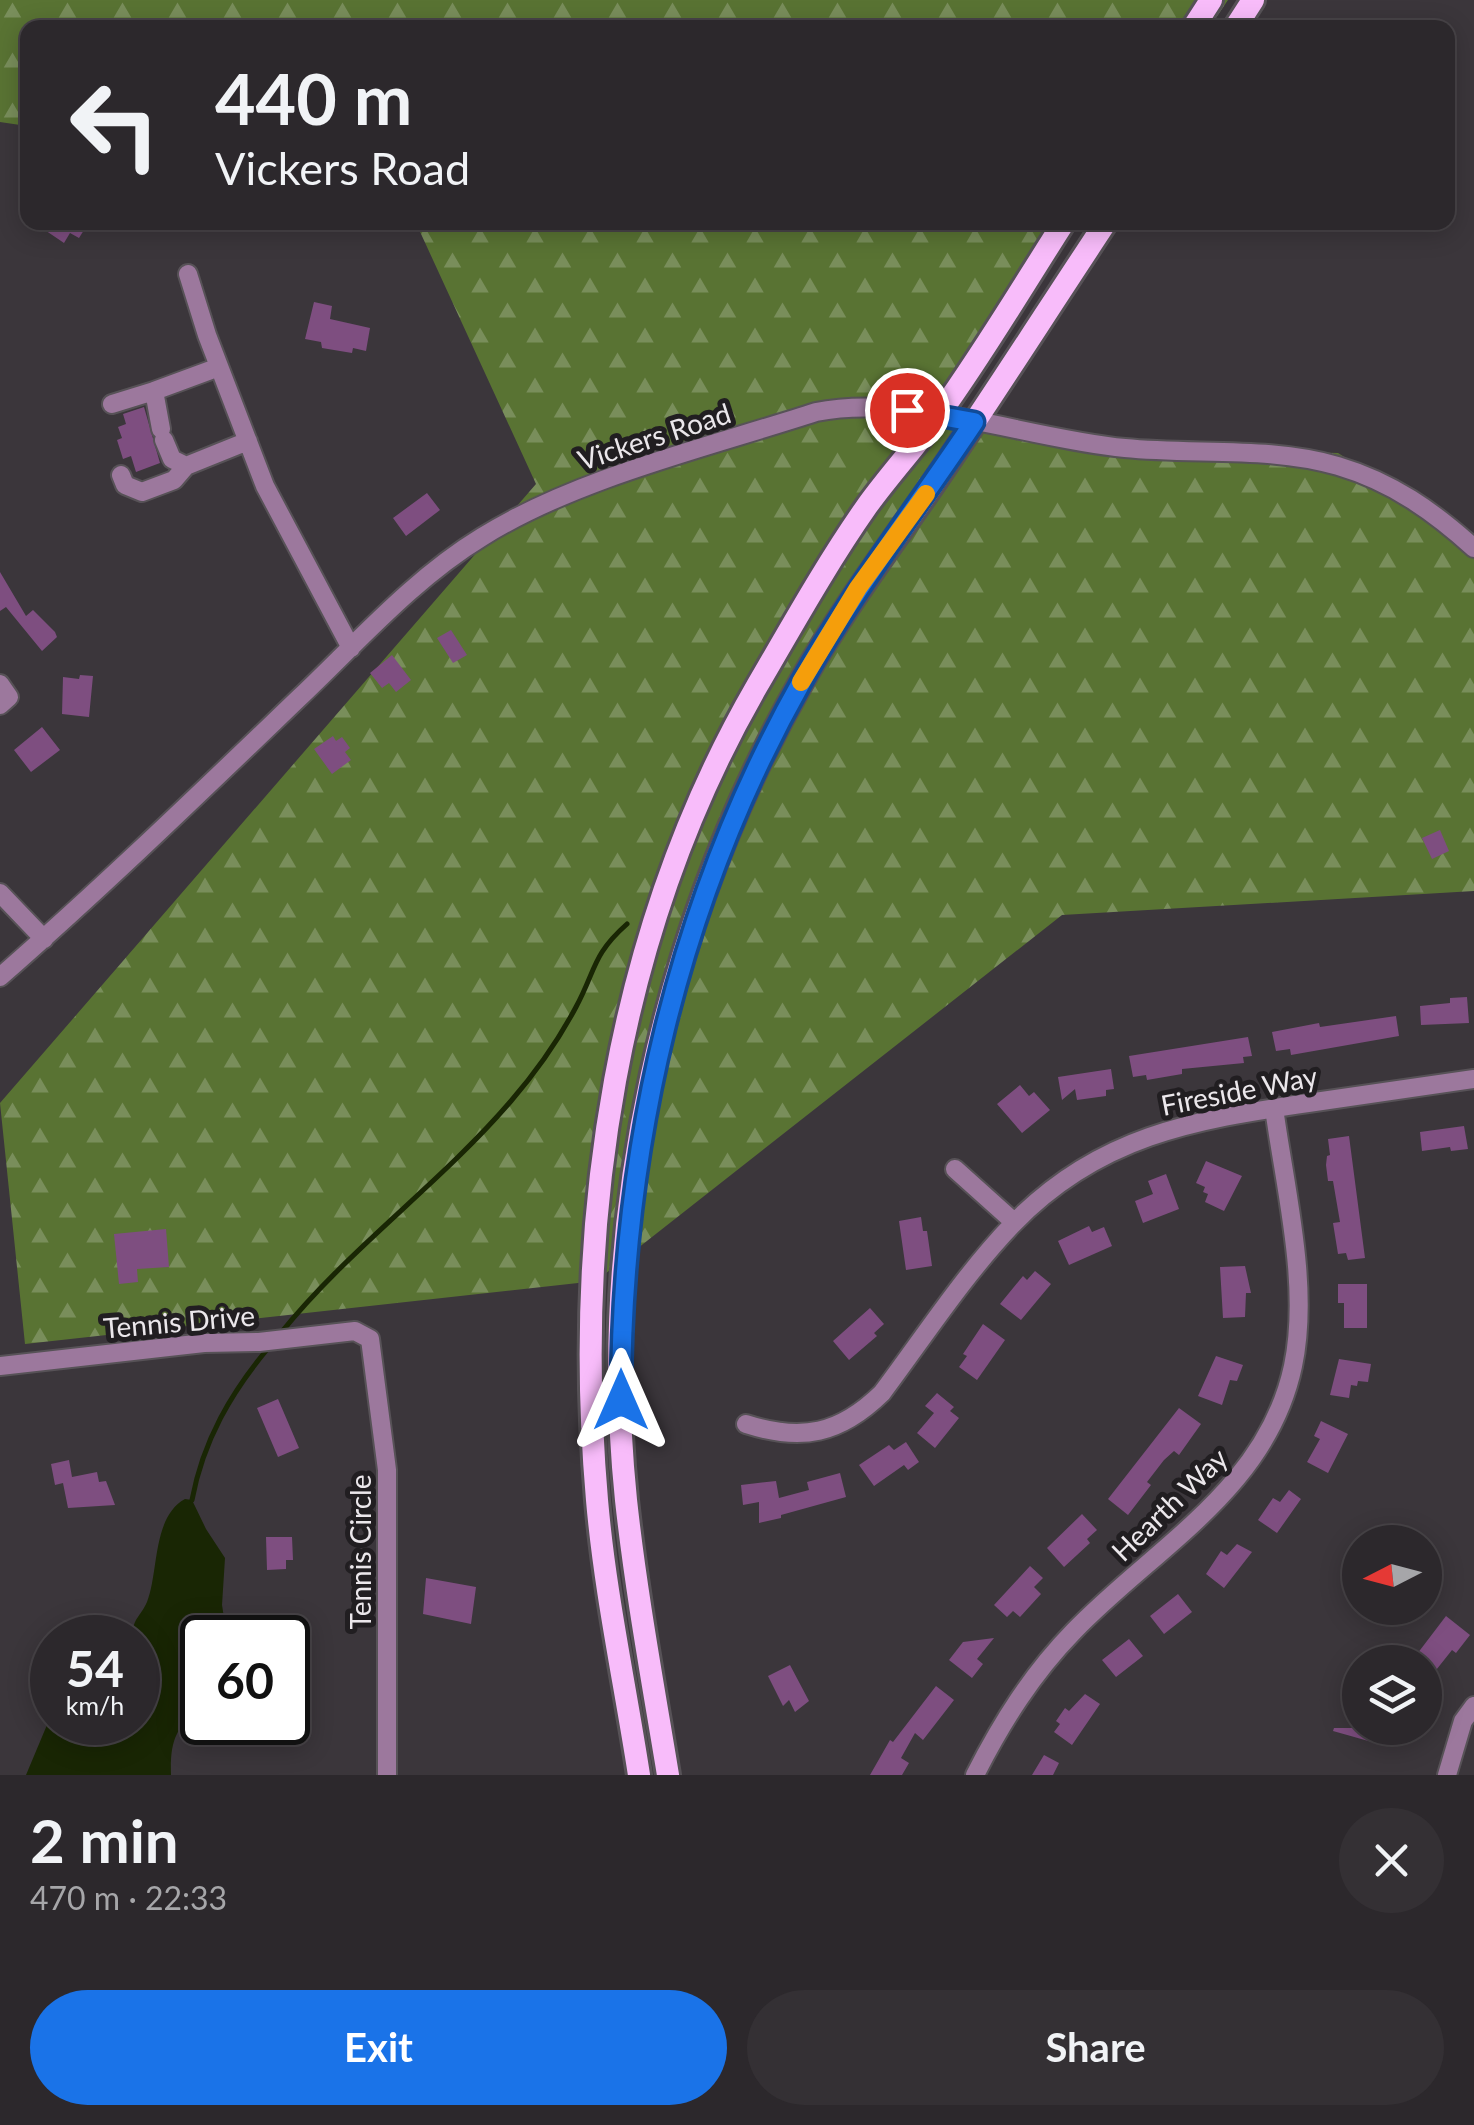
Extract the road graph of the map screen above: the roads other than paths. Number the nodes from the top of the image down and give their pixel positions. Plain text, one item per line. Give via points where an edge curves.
1 (1059, 230) edge
2 (1101, 230) edge
3 (188, 274) dead end
4 (220, 367) junction
5 (154, 391) junction
6 (112, 404) dead end
7 (939, 414) junction
8 (974, 422) junction
9 (248, 440) junction
10 (186, 466) junction
11 (120, 475) dead end
12 (1474, 548) edge
13 (351, 648) junction
14 (0, 684) edge
15 (0, 705) edge
16 (0, 893) edge
17 (44, 939) junction
18 (0, 977) edge
19 (1474, 1079) edge
20 (1274, 1108) junction
21 (955, 1169) dead end
22 (1014, 1222) junction
23 (363, 1333) joint
24 (0, 1366) edge
25 (746, 1424) dead end
26 (1474, 1706) edge
27 (387, 1775) edge
28 (640, 1775) edge
29 (668, 1775) edge
30 (975, 1775) edge
31 (1447, 1775) edge

1 - 7 main road
2 - 8 main road
3 - 4 street
4 - 5 street
4 - 9 street
5 - 6 street
5 - 10 street via 172,458
7 - 8 street, Vickers Road
7 - 13 street, Vickers Road via 843,406 816,412 547,502 481,537 434,572
7 - 28 main road via 866,508 731,734 677,857 630,1007 597,1215 591,1388 604,1561
8 - 12 street, Vickers Road via 1111,446 1336,465 1410,496
8 - 29 main road via 848,603 776,730 706,892 656,1063 626,1249 621,1400 626,1500
9 - 10 street
9 - 13 street via 265,486
10 - 11 street via 174,480 142,492
13 - 17 street, Vickers Road
14 - 15 street via 8,697
16 - 17 street
17 - 18 street, Vickers Road
19 - 20 street, Fireside Way
20 - 22 street, Fireside Way via 1194,1121 1132,1142 1070,1176
20 - 30 street, Hearth Way via 1299,1311 1293,1366 1274,1423 1225,1495 1036,1673
21 - 22 street
22 - 25 street, Fireside Way via 864,1410 836,1427 806,1434
23 - 24 street, Tennis Drive
23 - 27 street, Tennis Circle via 373,1346 387,1470
26 - 31 street

